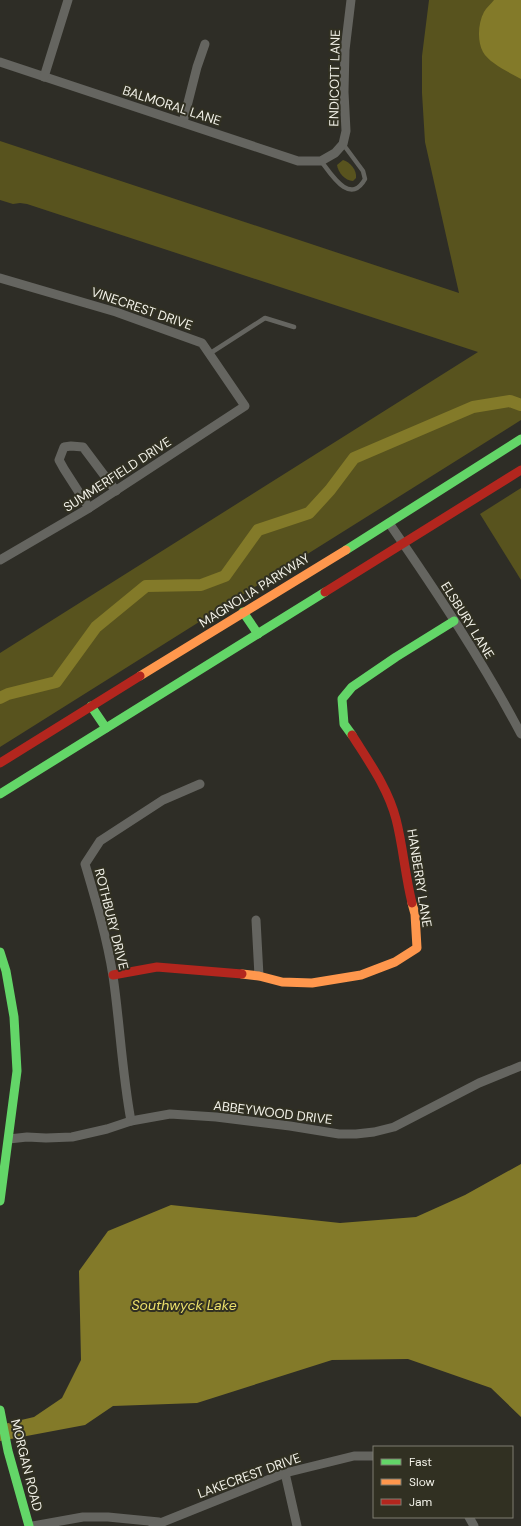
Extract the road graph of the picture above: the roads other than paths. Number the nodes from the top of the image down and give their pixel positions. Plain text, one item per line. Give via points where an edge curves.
1 (68, 0) edge
2 (351, 0) edge
3 (205, 44) dead end
4 (0, 62) edge
5 (44, 77) junction
6 (183, 122) junction
7 (343, 144) junction
8 (335, 154) joint
9 (320, 161) junction
10 (0, 278) edge
11 (294, 327) dead end
12 (209, 354) junction
13 (245, 406) joint
14 (521, 439) edge
15 (521, 470) edge
16 (116, 491) junction
17 (89, 508) junction
18 (389, 523) junction
19 (403, 544) junction
20 (0, 560) edge
21 (243, 612) junction
22 (454, 621) junction
23 (258, 634) junction
24 (91, 706) junction
25 (106, 728) junction
26 (521, 734) edge
27 (0, 763) edge
28 (200, 784) dead end
29 (0, 794) edge
30 (256, 920) dead end
31 (0, 952) edge
32 (112, 975) junction
33 (259, 976) junction
34 (521, 1066) edge
35 (131, 1121) junction
36 (9, 1139) junction
37 (0, 1201) edge
38 (0, 1410) edge
39 (0, 1413) edge
40 (373, 1456) edge
41 (285, 1473) junction
42 (156, 1524) edge
43 (29, 1526) edge
44 (34, 1526) edge
45 (297, 1526) edge

1 - 5 street
2 - 7 street, ENDICOTT LANE via 345,50 346,131
3 - 6 street
4 - 5 street, BALMORAL LANE
5 - 6 street, BALMORAL LANE
6 - 9 street, BALMORAL LANE via 298,161
7 - 8 street, ENDICOTT LANE
7 - 9 lane via 363,170 365,179 361,186 347,190
8 - 9 street, BALMORAL LANE
10 - 12 street, VINECREST DRIVE via 116,312 173,332 202,343
11 - 12 lane via 265,318
12 - 13 street, VINECREST DRIVE
13 - 16 street, SUMMERFIELD DRIVE
14 - 18 main road, MAGNOLIA PARKWAY
15 - 19 main road
16 - 17 street, SUMMERFIELD DRIVE
16 - 17 street via 83,447 64,448 59,460
17 - 20 street, SUMMERFIELD DRIVE
18 - 19 street, ELSBURY LANE
18 - 21 main road, MAGNOLIA PARKWAY
19 - 22 street, ELSBURY LANE
19 - 23 main road
21 - 23 main road
21 - 24 main road, MAGNOLIA PARKWAY
22 - 26 street, ELSBURY LANE
22 - 33 main road, HANBERRY LANE via 352,687 342,699 344,724 381,781 396,817 415,914 417,948 395,962 361,975 340,979 312,983 282,982
23 - 25 main road
24 - 25 main road
24 - 27 main road, MAGNOLIA PARKWAY
25 - 29 main road
28 - 32 street, ROTHBURY DRIVE via 163,800 100,841 85,864 102,921
30 - 33 street
31 - 36 main road via 14,1017 17,1071
32 - 33 main road, HANBERRY LANE via 157,967
32 - 35 street, ROTHBURY DRIVE
34 - 35 street, ABBEYWOOD DRIVE via 479,1083 394,1127 374,1132 339,1134 216,1117 170,1114
35 - 36 street, ABBEYWOOD DRIVE via 72,1137
36 - 37 main road
38 - 39 main road, MORGAN ROAD
39 - 43 main road, MORGAN ROAD
40 - 41 street, LAKECREST DRIVE via 354,1456
41 - 42 street, LAKECREST DRIVE
41 - 45 street
42 - 44 street, LAKECREST DRIVE via 108,1517 83,1517

